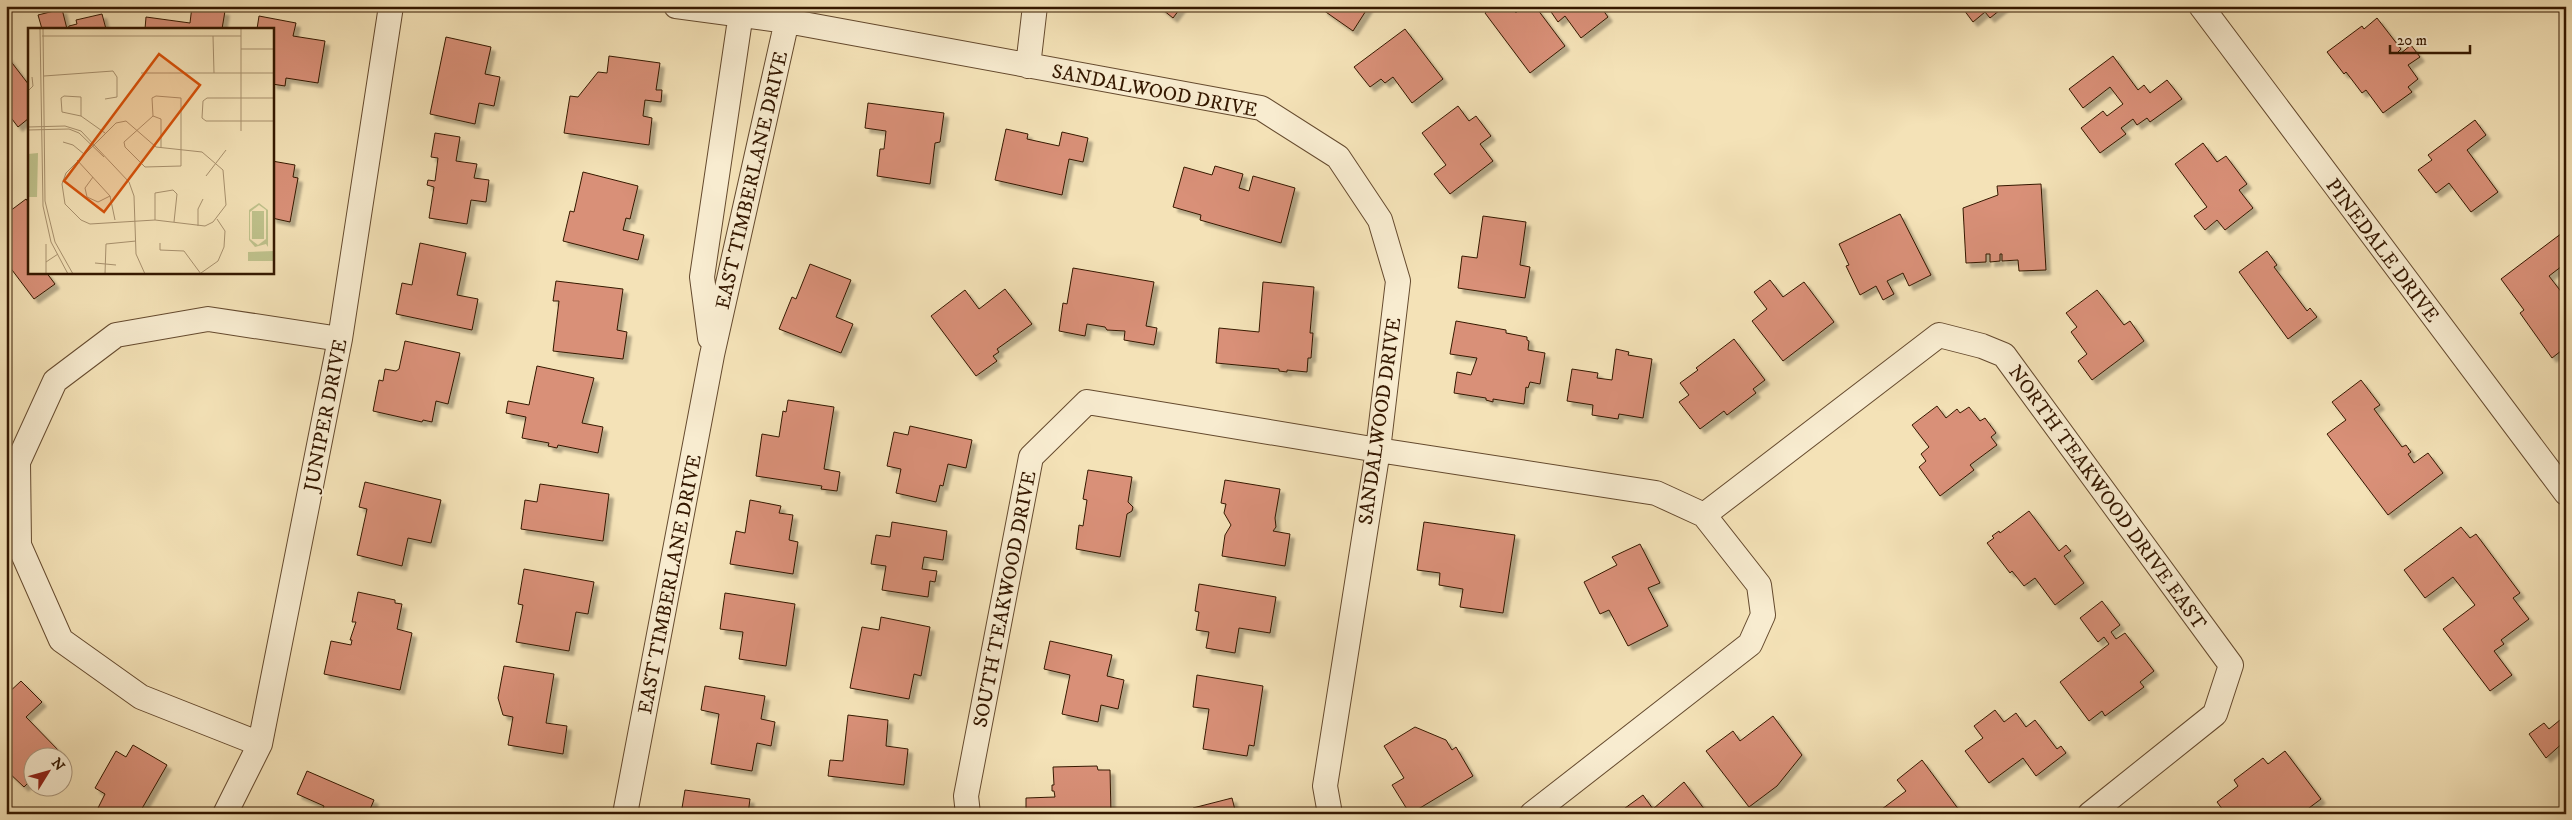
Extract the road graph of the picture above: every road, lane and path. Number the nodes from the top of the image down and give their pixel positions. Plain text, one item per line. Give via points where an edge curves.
1 (391, 6) edge
2 (676, 6) edge
3 (1036, 6) edge
4 (2201, 6) edge
5 (742, 11) edge
6 (789, 14) edge
7 (1028, 66) junction
8 (340, 339) junction
9 (712, 354) junction
10 (1378, 450) junction
11 (2566, 493) edge
12 (1704, 515) junction
13 (260, 744) junction
14 (225, 814) edge
15 (625, 814) edge
16 (968, 814) edge
17 (1330, 814) edge
18 (1532, 814) edge
19 (2090, 814) edge

1 - 8 street, JUNIPER DRIVE
2 - 5 street, SANDALWOOD DRIVE
3 - 7 street
4 - 11 street, PINEDALE DRIVE
5 - 6 street, SANDALWOOD DRIVE
5 - 9 street, EAST TIMBERLANE DRIVE via 702,277
6 - 7 street, SANDALWOOD DRIVE
6 - 9 street, EAST TIMBERLANE DRIVE
7 - 10 street, SANDALWOOD DRIVE via 1261,108 1338,157 1380,220 1398,281
8 - 13 street, JUNIPER DRIVE
8 - 13 street via 208,319 116,335 55,381 18,462 19,545 60,640 141,697
9 - 15 street, EAST TIMBERLANE DRIVE
10 - 12 street via 1656,492
10 - 16 street, SOUTH TEAKWOOD DRIVE via 1087,402 1031,457 966,796
10 - 17 street, SANDALWOOD DRIVE via 1325,786
12 - 18 street via 1759,585 1763,615 1750,644
12 - 19 street, NORTH TEAKWOOD DRIVE EAST via 1939,335 2004,355 2231,665 2215,714
13 - 14 street, JUNIPER DRIVE

